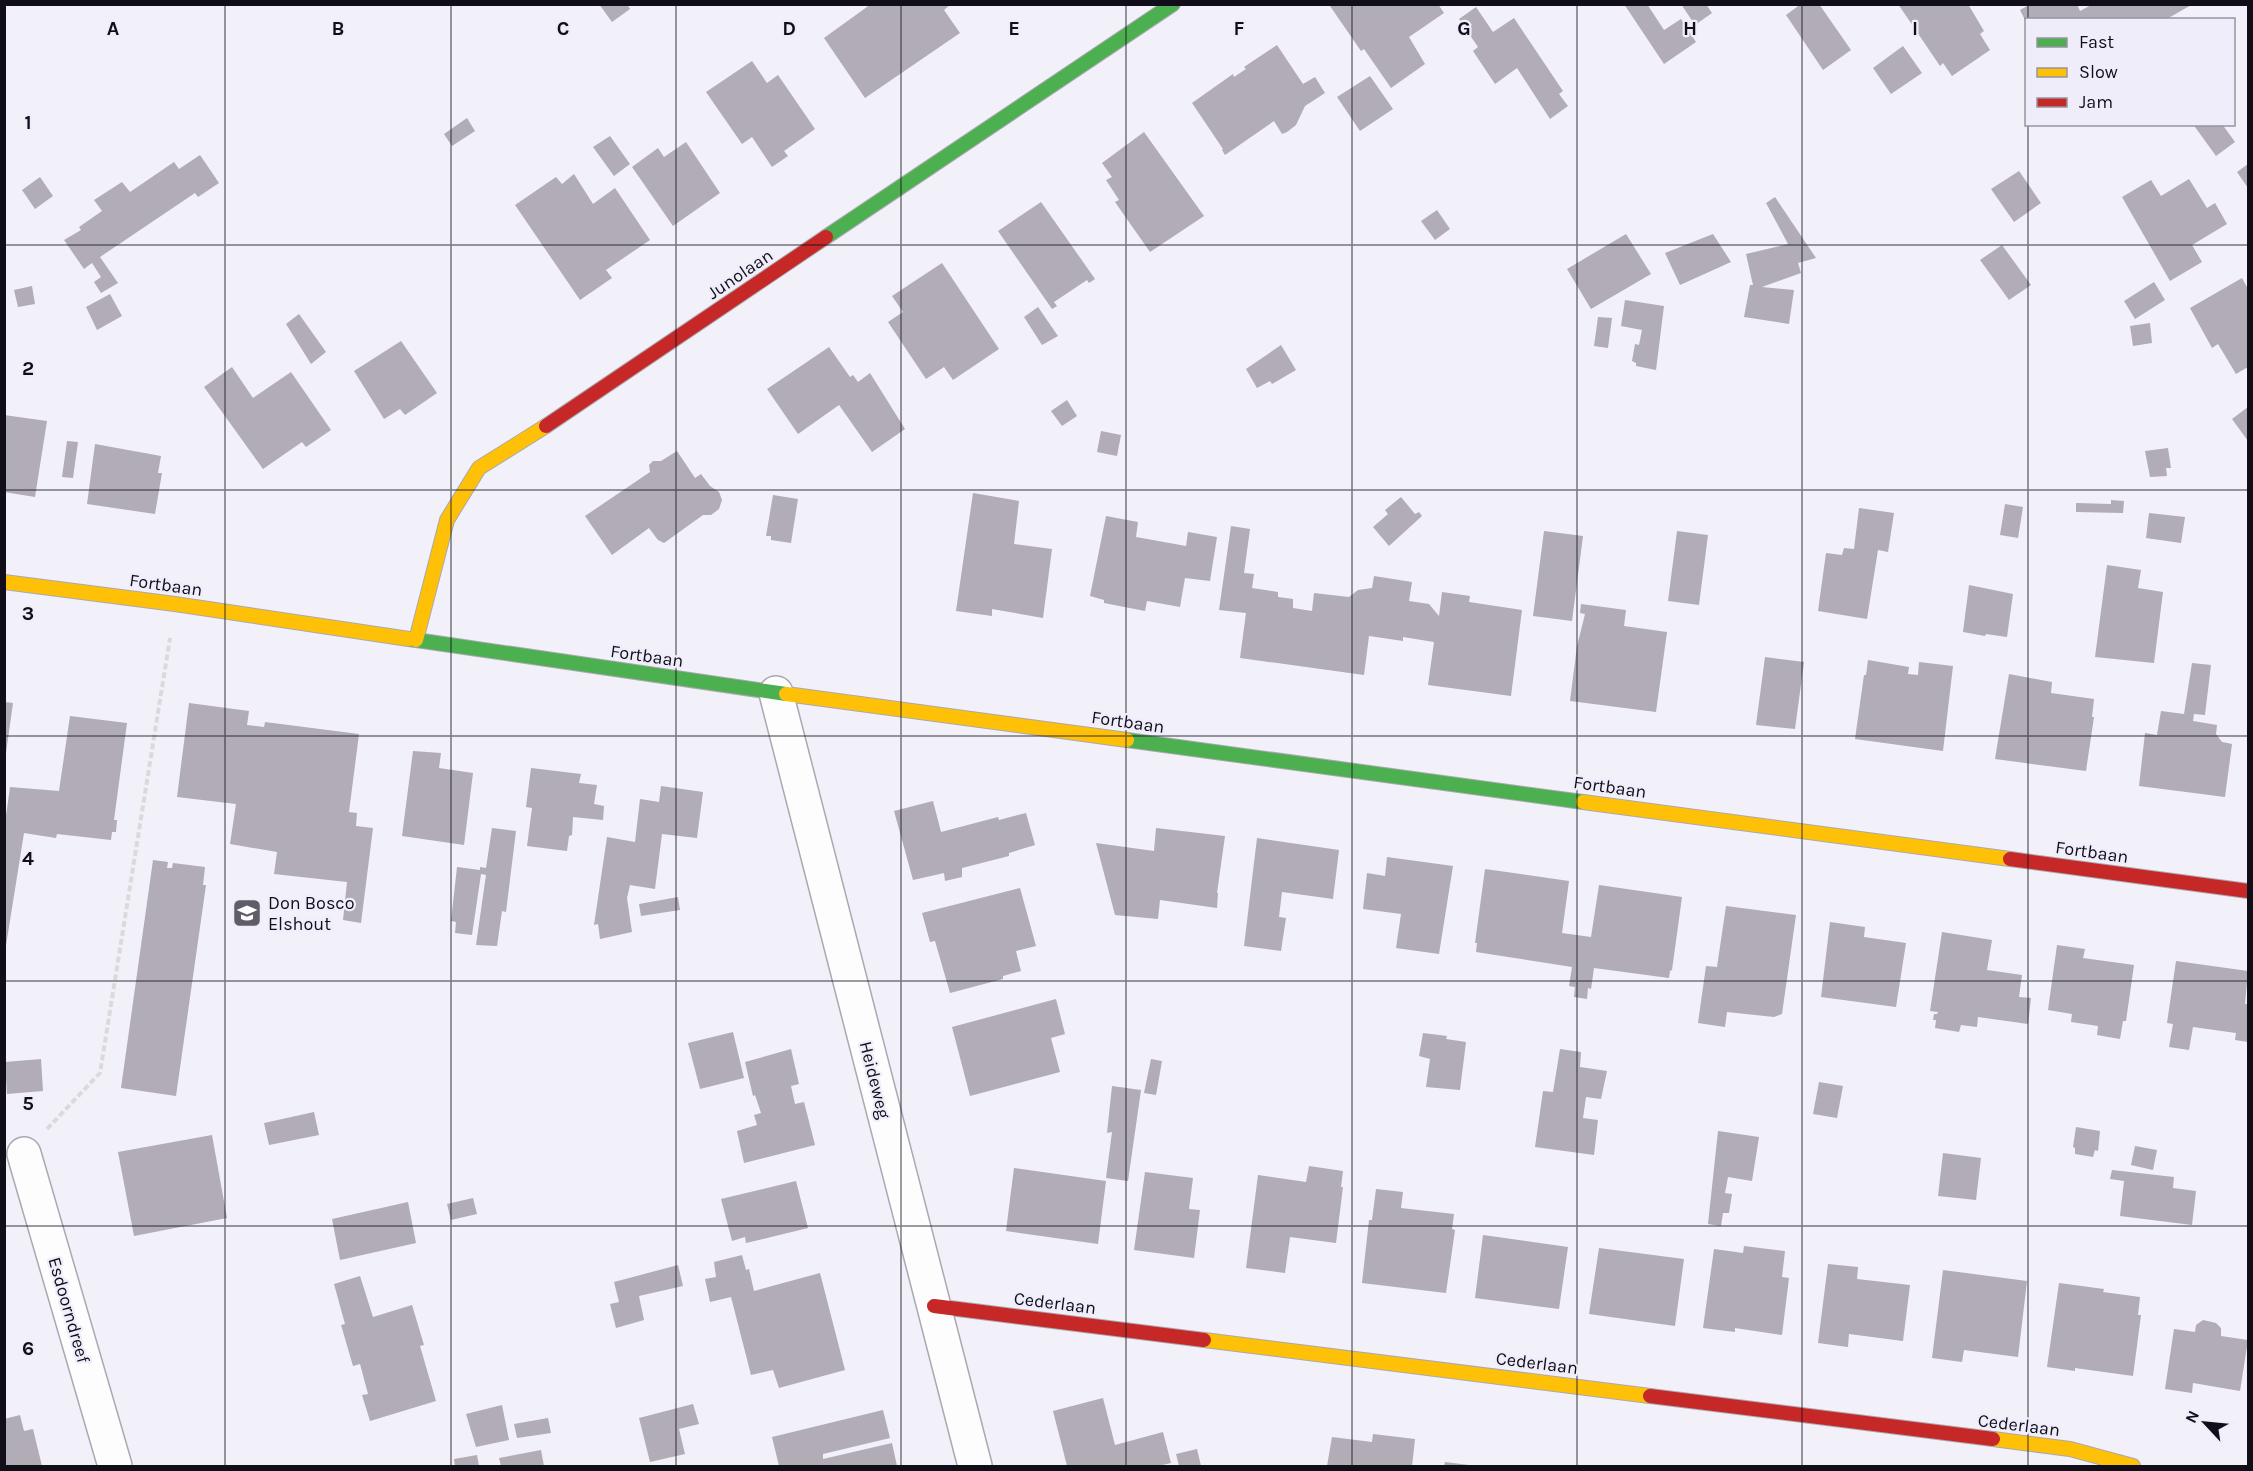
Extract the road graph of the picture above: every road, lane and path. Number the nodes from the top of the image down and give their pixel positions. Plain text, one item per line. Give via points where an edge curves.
1 (1173, 4) edge
2 (4, 582) edge
3 (175, 604) junction
4 (416, 640) junction
5 (776, 693) junction
6 (2248, 891) edge
7 (24, 1154) joint
8 (934, 1306) junction
9 (115, 1467) edge
10 (975, 1467) edge
11 (2133, 1467) edge

1 - 4 street, Junolaan via 479,468 447,520
2 - 3 street, Fortbaan
3 - 4 street, Fortbaan
3 - 7 path via 100,1073
4 - 5 street, Fortbaan
5 - 6 street, Fortbaan
5 - 8 street, Heideweg
7 - 9 street, Esdoorndreef
8 - 10 street, Heideweg
8 - 11 street, Cederlaan via 2058,1448

